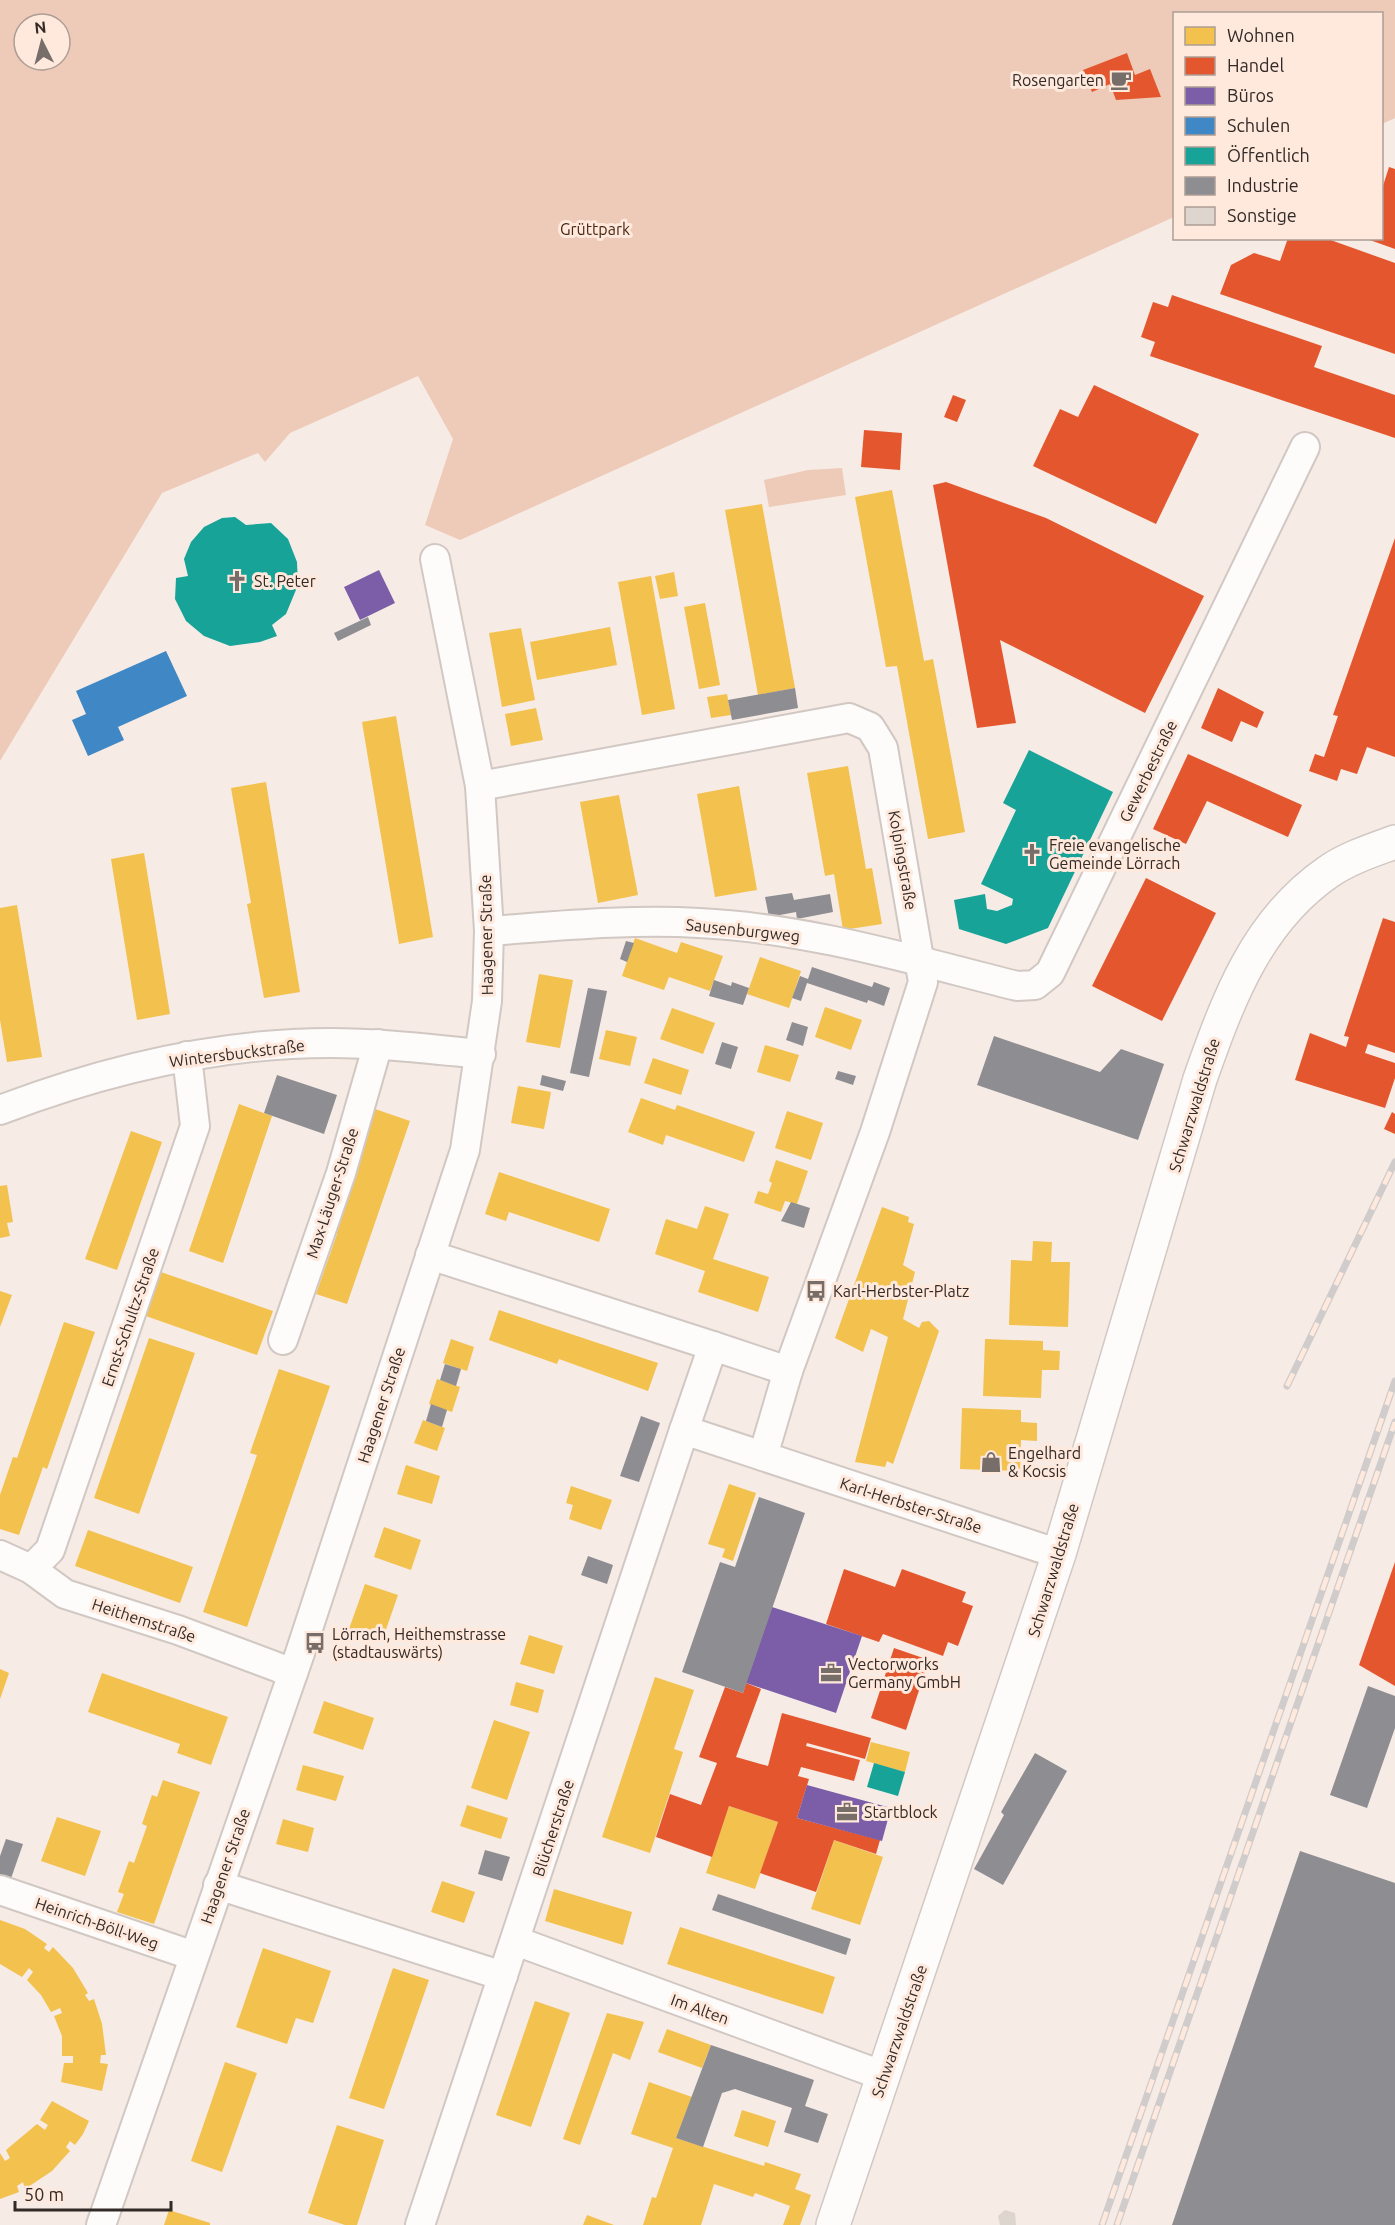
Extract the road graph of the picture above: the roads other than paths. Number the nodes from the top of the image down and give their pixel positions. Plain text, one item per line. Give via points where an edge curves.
1 (1305, 447) dead end
2 (435, 559) dead end
3 (480, 786) junction
4 (1395, 842) edge
5 (489, 931) junction
6 (922, 962) junction
7 (378, 1044) junction
8 (480, 1054) junction
9 (187, 1056) junction
10 (0, 1110) edge
11 (430, 1255) junction
12 (283, 1340) dead end
13 (714, 1346) junction
14 (788, 1371) junction
15 (684, 1431) junction
16 (763, 1456) junction
17 (1059, 1554) junction
18 (0, 1555) edge
19 (31, 1569) junction
20 (293, 1673) junction
21 (218, 1885) junction
22 (0, 1890) edge
23 (516, 1941) junction
24 (194, 1956) junction
25 (503, 1976) junction
26 (884, 2076) junction
27 (101, 2225) edge
28 (420, 2225) edge
29 (833, 2225) edge

1 - 6 street, Gewerbestraße via 1050,973 1035,985 1017,987
2 - 3 street, Haagener Straße
3 - 5 street, Haagener Straße
3 - 6 street, Kolpingstraße via 849,718 870,728 883,748
4 - 17 main road, Schwarzwaldstraße via 1328,871 1290,904 1255,948 1238,978 1200,1079
5 - 6 street, Sausenburgweg via 699,923 792,934
5 - 8 street, Haagener Straße via 487,1001
6 - 14 street, Kolpingstraße via 924,982 879,1122
7 - 8 street, Wintersbuckstraße
7 - 9 street, Wintersbuckstraße via 282,1045
7 - 12 street, Max-Läuger-Straße via 341,1173
8 - 11 street, Haagener Straße via 465,1150
9 - 10 street, Wintersbuckstraße via 92,1079
9 - 19 street, Ernst-Schultz-Straße via 195,1126 50,1550
11 - 13 street
11 - 20 street, Haagener Straße
13 - 14 street
13 - 15 street
14 - 16 street
15 - 16 street
15 - 23 street, Blücherstraße
16 - 17 street, Karl-Herbster-Straße
17 - 26 main road, Schwarzwaldstraße
18 - 19 street, Heithemstraße
19 - 20 street, Heithemstraße via 65,1594
20 - 21 street, Haagener Straße
21 - 24 street, Haagener Straße
21 - 25 street
22 - 24 street, Heinrich-Böll-Weg
23 - 25 street, Blücherstraße
23 - 26 street, Im Alten
24 - 27 street, Haagener Straße
25 - 28 street, Blücherstraße
26 - 29 main road, Schwarzwaldstraße

